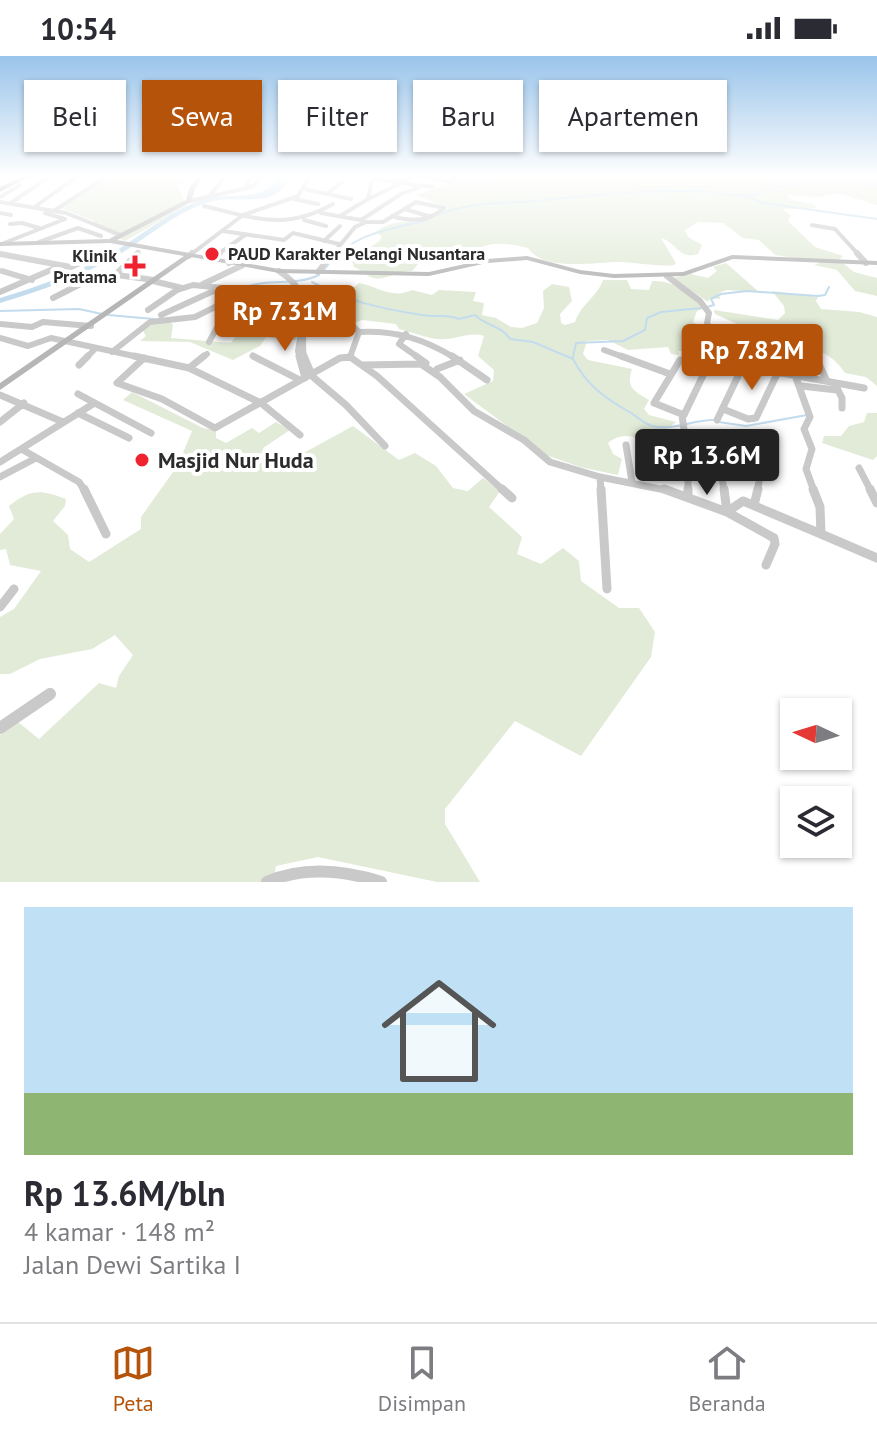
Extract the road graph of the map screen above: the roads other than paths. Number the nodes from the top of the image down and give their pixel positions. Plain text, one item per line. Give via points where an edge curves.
1 (3, 214) edge
2 (47, 214) edge
3 (67, 214) edge
4 (165, 214) edge
5 (237, 214) edge
6 (247, 214) edge
7 (319, 214) edge
8 (324, 214) edge
9 (344, 214) edge
10 (371, 214) edge
11 (397, 214) edge
12 (420, 214) edge
13 (437, 214) edge
14 (11, 215) dead end
15 (243, 215) junction
16 (340, 216) junction
17 (392, 216) junction
18 (431, 217) junction
19 (303, 220) junction
20 (10, 224) dead end
21 (812, 225) dead end
22 (326, 226) dead end
23 (340, 226) dead end
24 (42, 229) junction
25 (223, 231) junction
26 (245, 235) junction
27 (324, 241) junction
28 (39, 242) junction
29 (111, 242) junction
30 (20, 243) junction
31 (2, 244) edge
32 (339, 244) junction
33 (142, 250) junction
34 (0, 254) edge
35 (189, 256) junction
36 (9, 257) junction
37 (330, 259) junction
38 (211, 260) junction
39 (0, 261) edge
40 (229, 263) junction
41 (866, 263) junction
42 (877, 263) edge
43 (243, 265) junction
44 (61, 266) junction
45 (279, 271) junction
46 (322, 272) junction
47 (1, 274) edge
48 (116, 274) junction
49 (667, 276) junction
50 (29, 281) junction
51 (153, 281) junction
52 (202, 284) junction
53 (182, 288) junction
54 (220, 288) junction
55 (240, 291) junction
56 (0, 292) edge
57 (53, 298) dead end
58 (217, 306) junction
59 (148, 310) dead end
60 (306, 311) junction
61 (161, 315) dead end
62 (307, 322) junction
63 (0, 324) edge
64 (95, 324) junction
65 (709, 326) junction
66 (259, 328) dead end
67 (359, 332) junction
68 (406, 334) junction
69 (0, 338) edge
70 (68, 342) junction
71 (209, 342) dead end
72 (95, 349) junction
73 (604, 350) dead end
74 (300, 351) junction
75 (763, 351) junction
76 (112, 352) junction
77 (207, 354) dead end
78 (253, 356) dead end
79 (350, 357) junction
80 (144, 358) junction
81 (460, 360) junction
82 (710, 361) junction
83 (739, 363) junction
84 (79, 365) dead end
85 (363, 365) junction
86 (189, 368) junction
87 (778, 372) junction
88 (438, 373) junction
89 (670, 374) junction
90 (305, 378) junction
91 (796, 378) junction
92 (487, 380) dead end
93 (829, 380) junction
94 (801, 386) junction
95 (0, 387) edge
96 (864, 388) dead end
97 (837, 390) junction
98 (78, 394) dead end
99 (0, 395) edge
100 (24, 403) junction
101 (261, 403) junction
102 (93, 404) junction
103 (842, 408) dead end
104 (723, 409) junction
105 (78, 413) junction
106 (717, 420) dead end
107 (0, 422) edge
108 (63, 422) junction
109 (683, 422) junction
110 (151, 433) dead end
111 (300, 435) dead end
112 (129, 438) dead end
113 (626, 445) dead end
114 (385, 446) dead end
115 (23, 450) junction
116 (36, 458) junction
117 (0, 462) edge
118 (859, 468) dead end
119 (721, 470) dead end
120 (0, 477) edge
121 (600, 477) junction
122 (632, 482) junction
123 (759, 482) dead end
124 (688, 497) junction
125 (512, 498) dead end
126 (877, 503) edge
127 (754, 505) junction
128 (727, 512) junction
129 (106, 534) dead end
130 (821, 534) junction
131 (877, 558) edge
132 (766, 565) dead end
133 (14, 589) dead end
134 (607, 589) dead end
135 (0, 607) edge
136 (50, 694) dead end
137 (0, 728) edge
138 (267, 882) edge
139 (381, 882) edge

1 - 14 street
2 - 24 street via 65,219
3 - 29 street via 102,231
4 - 29 main road
5 - 15 street
6 - 15 street
7 - 19 street
8 - 16 street
9 - 16 street
10 - 16 street via 361,220
11 - 17 street
12 - 18 street
13 - 18 street
15 - 19 street via 279,223
15 - 25 street
17 - 18 street via 412,221
17 - 32 street via 355,227
19 - 22 street
20 - 24 street
21 - 41 street via 835,229
23 - 27 street
24 - 30 street
24 - 31 street
25 - 26 street
25 - 35 street
26 - 27 street via 284,240 292,233
26 - 38 street
27 - 32 street
28 - 29 main road
28 - 29 street via 81,228
28 - 30 main road
29 - 33 main road
29 - 44 street via 73,266
30 - 31 main road
32 - 37 street
33 - 35 main road
33 - 48 street
34 - 36 street
35 - 38 main road
35 - 51 main road
36 - 39 street
36 - 44 street
37 - 40 street via 255,249
37 - 46 street
38 - 40 main road
40 - 43 main road
41 - 42 main road
41 - 49 main road via 732,257
43 - 45 main road
43 - 52 street
44 - 50 street
45 - 46 main road
45 - 60 street via 298,284
46 - 49 main road via 429,274 527,258 595,274
47 - 50 street
48 - 51 street
48 - 57 street via 101,273
49 - 65 street via 700,301 709,313
50 - 56 street
51 - 53 street
51 - 64 main road
52 - 53 street
52 - 54 street
53 - 59 street
54 - 55 street
54 - 61 street
55 - 58 street
55 - 66 street via 256,297
58 - 71 street via 220,322
58 - 76 street via 195,317 150,322
60 - 62 street
60 - 74 street
62 - 67 street via 348,321
62 - 74 street
63 - 64 street
64 - 70 main road
65 - 75 street via 730,348
65 - 82 street via 704,339
67 - 68 street
67 - 79 street
68 - 81 street
68 - 88 street via 399,344
69 - 70 street via 28,346 49,338
70 - 72 street
70 - 95 main road
72 - 76 street
72 - 84 street
73 - 89 street
74 - 90 street
75 - 87 street
75 - 93 street via 817,360
76 - 80 street
77 - 86 street
78 - 90 street
79 - 85 street
79 - 90 street
80 - 86 street
80 - 101 street via 117,383 162,399 203,424 220,427
81 - 88 street
81 - 92 street
82 - 83 street
82 - 89 street via 680,360
82 - 109 street
83 - 87 street
83 - 104 street
85 - 88 street via 417,363
85 - 125 street
86 - 101 street
87 - 91 street
87 - 104 street via 756,418
88 - 121 street via 474,411 524,440 544,459
89 - 109 street via 653,402
90 - 101 street
90 - 114 street
91 - 93 street
91 - 94 street
93 - 96 street
93 - 97 street
94 - 97 street
94 - 130 street via 809,415 804,425 811,451 806,469 820,507
97 - 103 street
98 - 102 street
99 - 100 street
100 - 107 street
100 - 108 street
101 - 111 street
102 - 105 street
102 - 110 street
104 - 106 street
105 - 108 street
105 - 112 street
108 - 115 street
109 - 124 street
113 - 122 street
115 - 116 street
115 - 117 street
116 - 120 street
116 - 129 street via 79,482
118 - 126 street
119 - 128 street
121 - 122 street
121 - 134 street
122 - 124 street
123 - 127 street
124 - 128 street
127 - 128 street via 739,501
127 - 130 street
128 - 132 street via 774,538
130 - 131 street
133 - 135 street
136 - 137 street
138 - 139 street via 327,872

